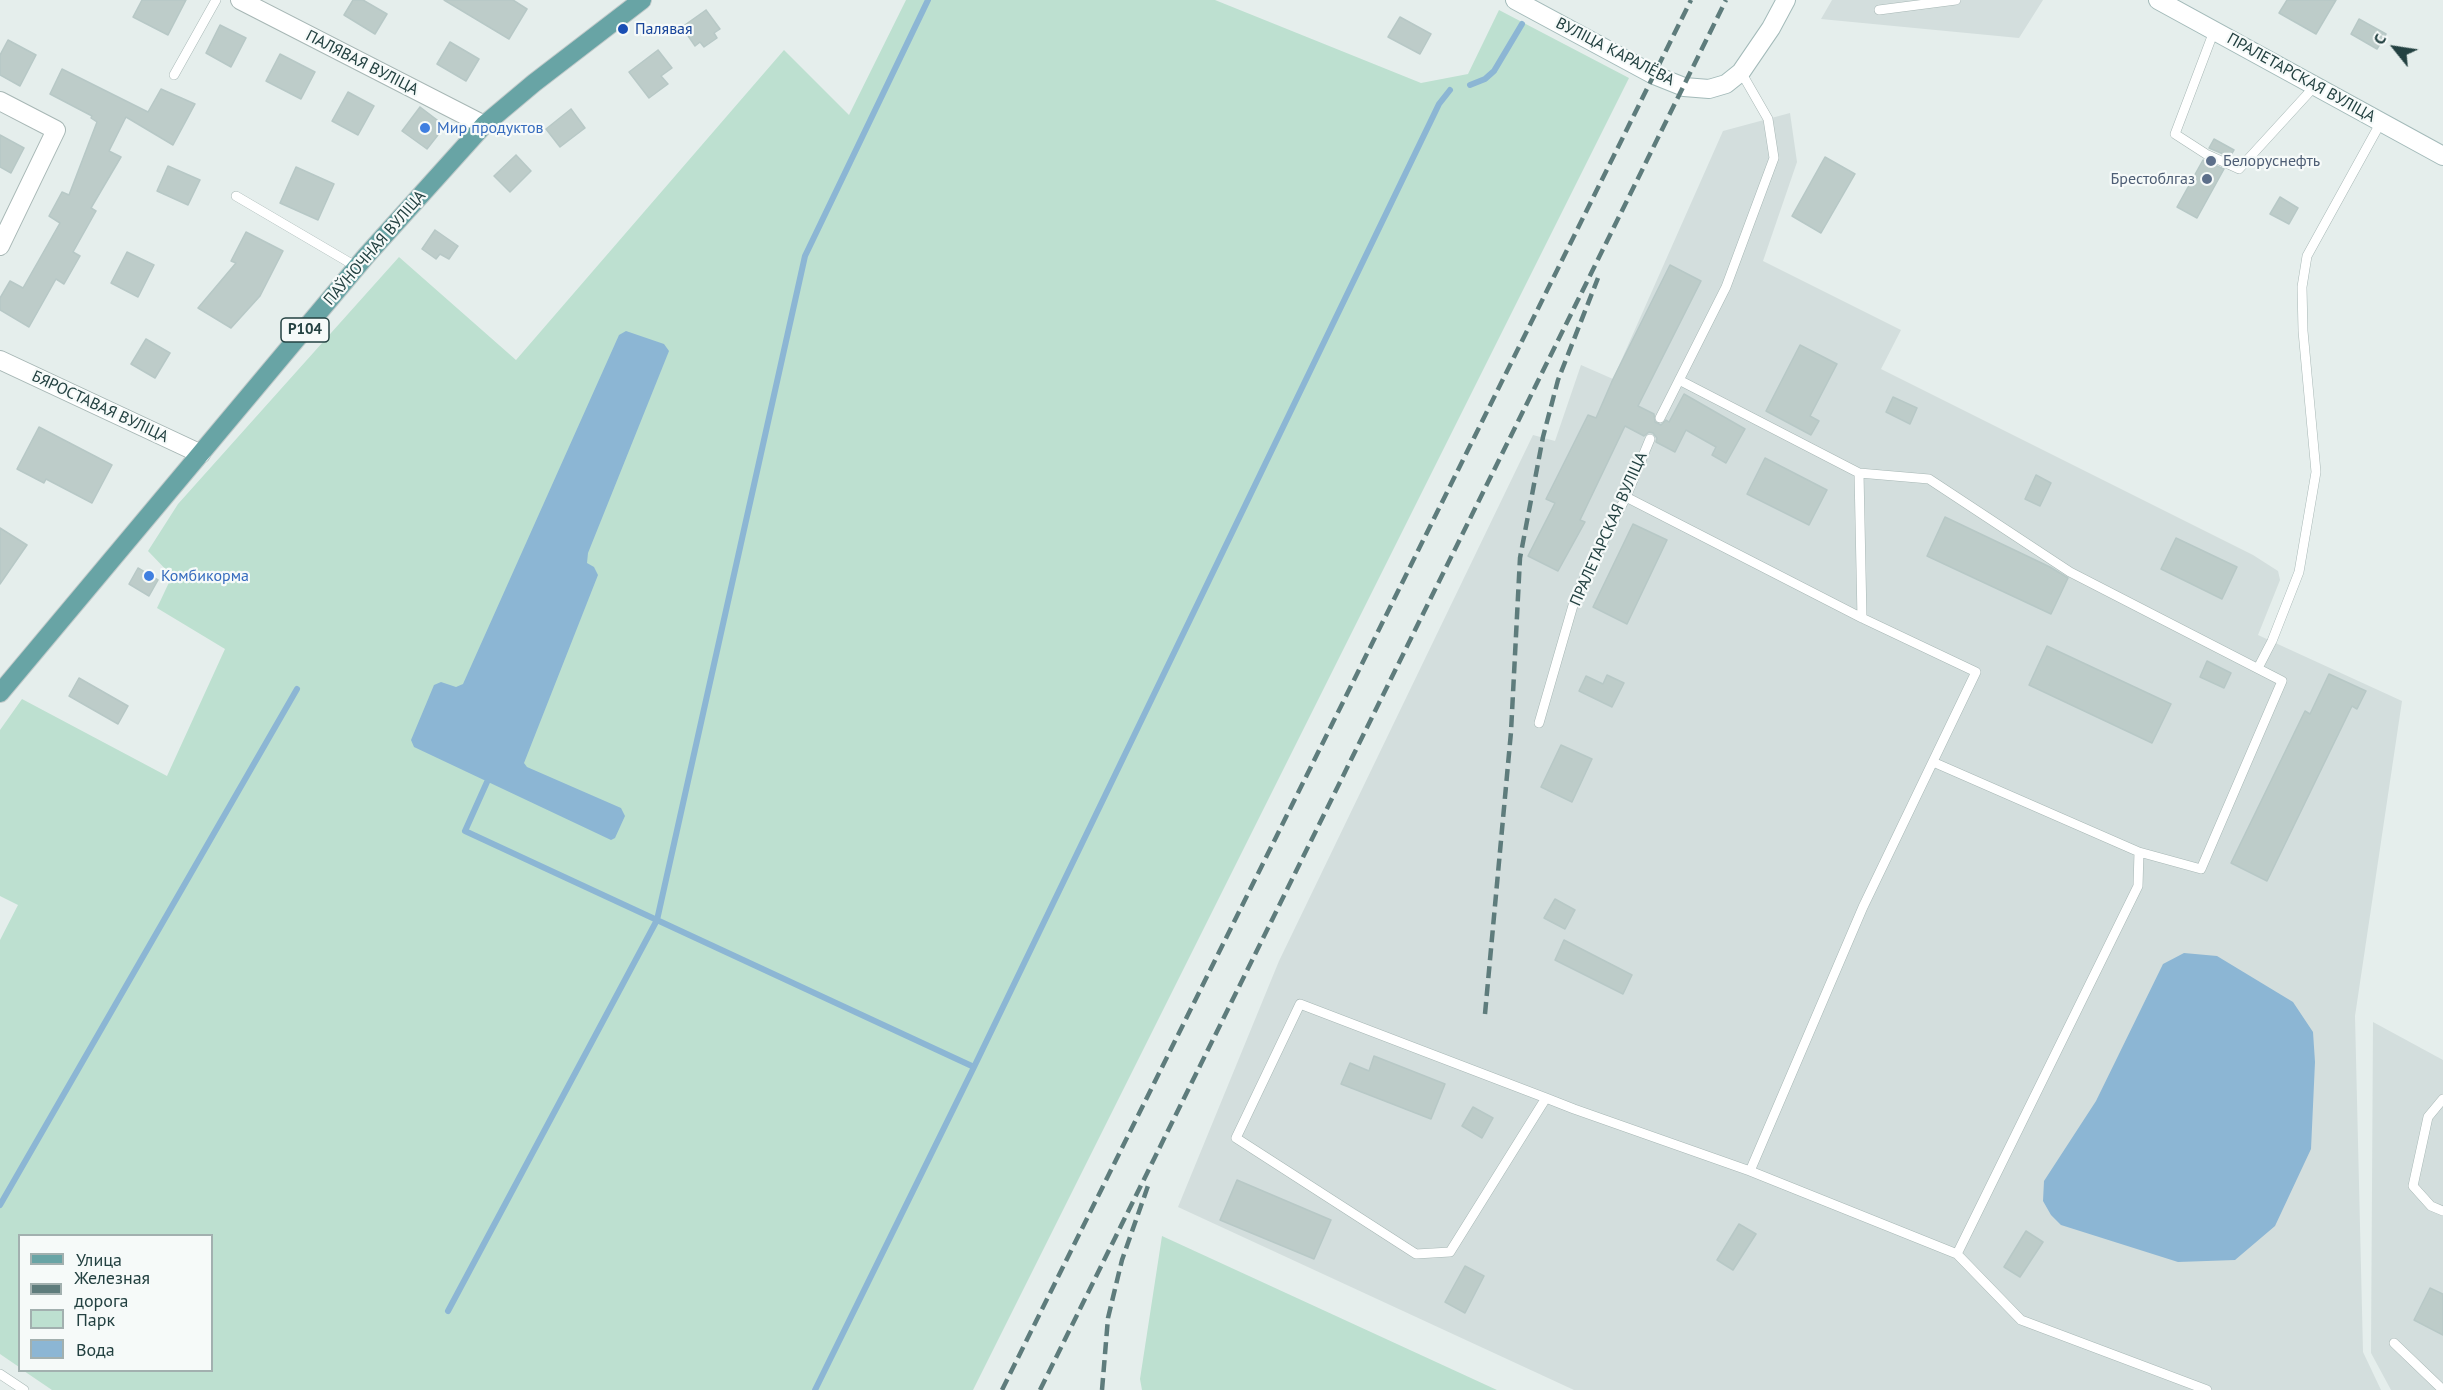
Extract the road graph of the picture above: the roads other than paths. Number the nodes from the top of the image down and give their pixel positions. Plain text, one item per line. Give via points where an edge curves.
1 (216, 0) edge
2 (240, 0) edge
3 (642, 0) edge
4 (1515, 0) edge
5 (1786, 0) edge
6 (1956, 0) edge
7 (2158, 0) edge
8 (1879, 10) dead end
9 (2214, 31) junction
10 (1741, 72) junction
11 (174, 75) dead end
12 (2314, 87) junction
13 (0, 101) edge
14 (2381, 122) junction
15 (484, 125) junction
16 (2443, 156) edge
17 (236, 196) dead end
18 (0, 246) edge
19 (357, 267) junction
20 (0, 360) edge
21 (1679, 380) junction
22 (1660, 418) dead end
23 (1650, 439) dead end
24 (201, 454) junction
25 (1859, 473) junction
26 (1626, 497) junction
27 (1862, 618) junction
28 (2258, 668) junction
29 (0, 693) edge
30 (1539, 723) dead end
31 (1933, 762) junction
32 (2139, 852) junction
33 (1545, 1098) junction
34 (2443, 1100) edge
35 (1750, 1171) junction
36 (2443, 1211) edge
37 (1958, 1254) junction
38 (2394, 1343) dead end
39 (0, 1374) edge
40 (24, 1390) edge
41 (2207, 1390) edge
42 (2443, 1390) edge

1 - 11 lane
2 - 15 street, ПАЛЯВАЯ ВУЛІЦА
3 - 15 main road, ПАЎНОЧНАЯ ВУЛІЦА / Р104
4 - 10 street, ВУЛІЦА КАРАЛЁВА via 1654,75 1684,87 1708,89 1726,84
5 - 10 street
6 - 8 lane
7 - 9 street, ПРАЛЕТАРСКАЯ ВУЛІЦА
9 - 12 street, ПРАЛЕТАРСКАЯ ВУЛІЦА
9 - 12 lane via 2175,134 2206,154 2239,169
10 - 21 lane via 1768,119 1774,158 1726,287
12 - 14 street, ПРАЛЕТАРСКАЯ ВУЛІЦА
13 - 18 street via 56,130
14 - 16 street, ПРАЛЕТАРСКАЯ ВУЛІЦА
14 - 28 lane via 2307,256 2302,287 2303,331 2316,472 2299,572
15 - 19 main road, ПАЎНОЧНАЯ ВУЛІЦА / Р104
17 - 19 lane
19 - 24 main road, ПАЎНОЧНАЯ ВУЛІЦА / Р104
20 - 24 street, БЯРОСТАВАЯ ВУЛІЦА
21 - 22 lane
21 - 25 lane
23 - 26 lane, ПРАЛЕТАРСКАЯ ВУЛІЦА
24 - 29 main road, ПАЎНОЧНАЯ ВУЛІЦА / Р104
25 - 27 lane
25 - 28 lane via 1929,478 2070,572
26 - 27 lane
26 - 30 lane, ПРАЛЕТАРСКАЯ ВУЛІЦА via 1576,595
27 - 31 lane via 1976,672
28 - 32 lane via 2282,681 2201,869
31 - 32 lane
31 - 35 lane via 1863,907
32 - 37 lane via 2138,886
33 - 33 lane via 1300,1004 1236,1138 1416,1254 1450,1252
33 - 35 lane
34 - 36 lane via 2428,1117 2413,1186 2431,1206
35 - 37 lane
37 - 41 lane via 2021,1320
38 - 42 lane
39 - 40 lane

